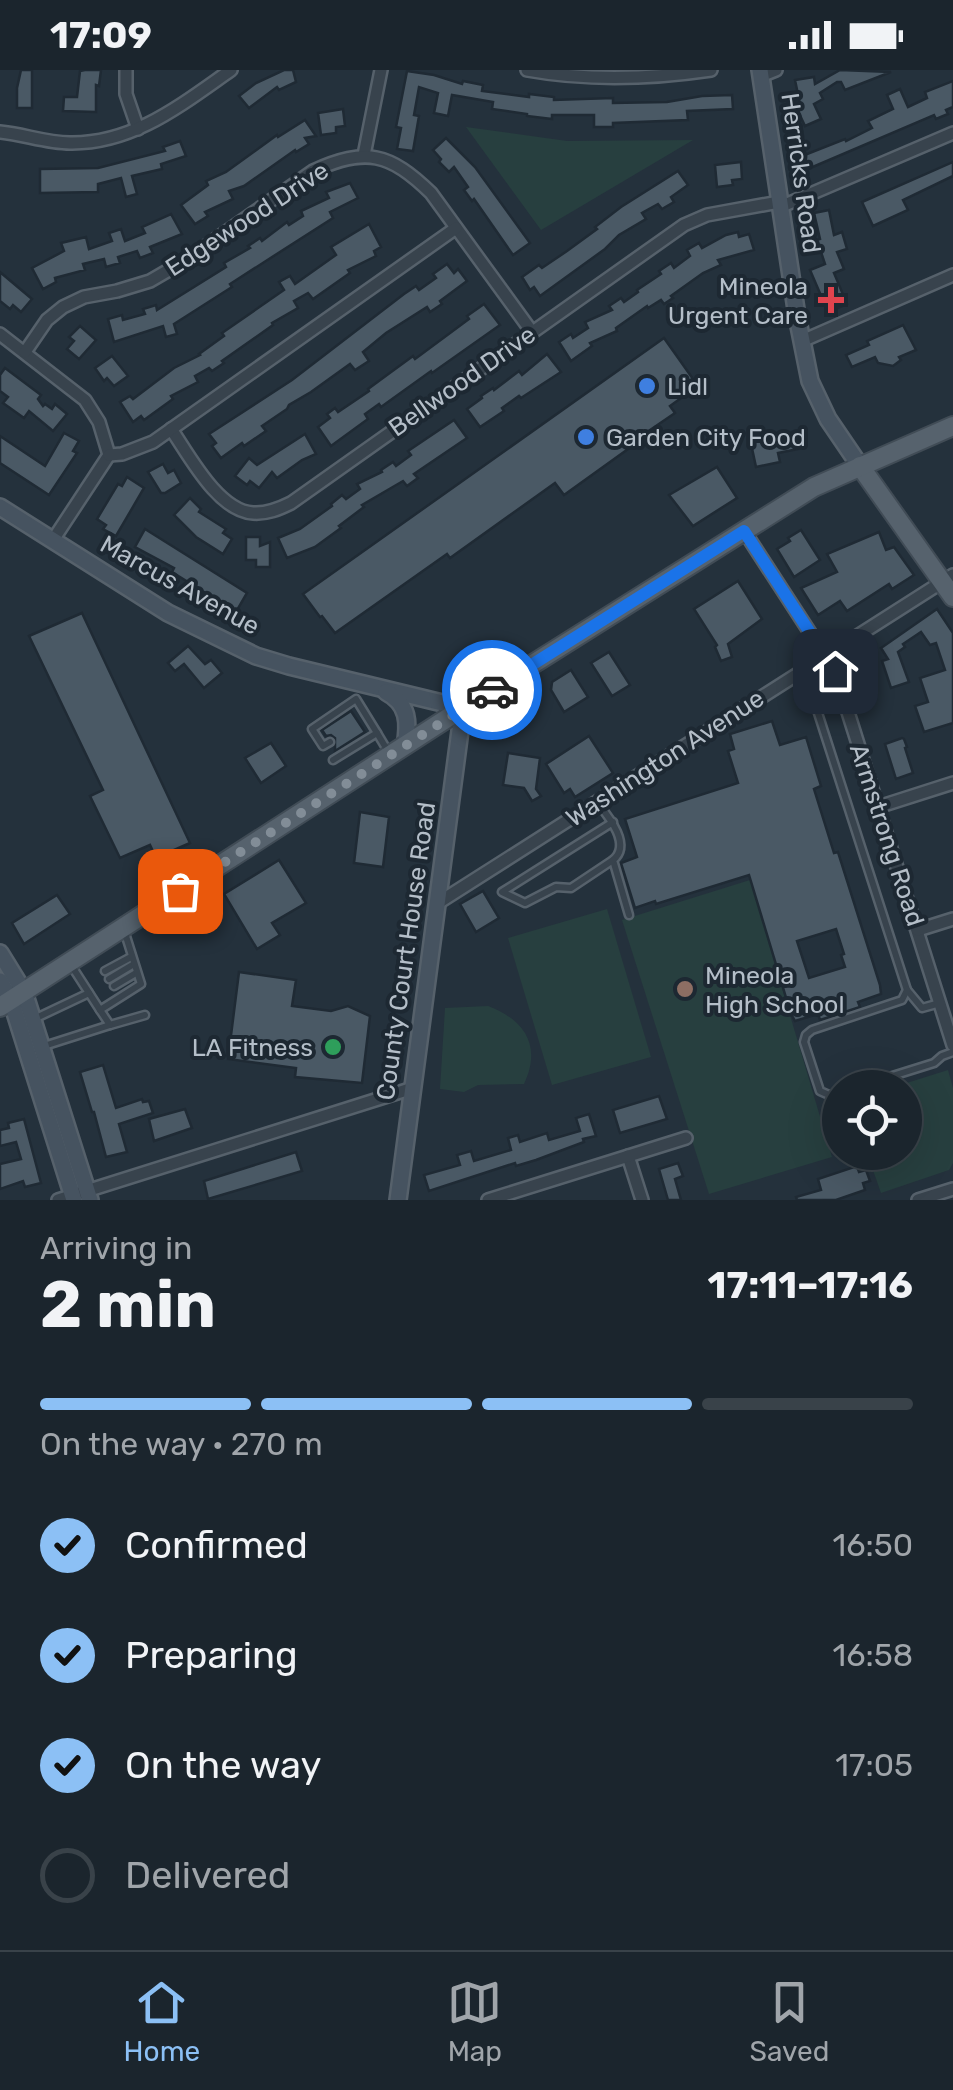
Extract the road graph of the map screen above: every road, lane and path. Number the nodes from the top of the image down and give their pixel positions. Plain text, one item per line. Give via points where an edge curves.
1 (126, 70) edge
2 (231, 70) edge
3 (381, 70) edge
4 (528, 70) edge
5 (710, 70) edge
6 (766, 72) edge
7 (572, 73) edge
8 (138, 129) junction
9 (0, 132) edge
10 (953, 132) edge
11 (364, 155) junction
12 (780, 204) junction
13 (456, 228) junction
14 (953, 275) edge
15 (532, 332) junction
16 (0, 334) edge
17 (802, 341) junction
18 (25, 352) junction
19 (953, 426) edge
20 (171, 429) junction
21 (109, 455) junction
22 (860, 466) junction
23 (0, 507) edge
24 (744, 531) junction
25 (53, 540) junction
26 (947, 578) edge
27 (953, 597) edge
28 (826, 656) junction
29 (800, 672) junction
30 (359, 682) junction
31 (464, 708) junction
32 (367, 716) junction
33 (359, 722) dead end
34 (377, 733) junction
35 (330, 742) dead end
36 (397, 751) junction
37 (333, 760) dead end
38 (953, 783) edge
39 (597, 802) junction
40 (878, 807) junction
41 (613, 822) junction
42 (613, 860) junction
43 (438, 903) junction
44 (628, 915) dead end
45 (953, 919) edge
46 (124, 928) junction
47 (918, 930) junction
48 (0, 953) edge
49 (70, 962) junction
50 (134, 965) junction
51 (0, 981) edge
52 (92, 990) junction
53 (908, 990) junction
54 (12, 999) edge
55 (940, 1003) junction
56 (100, 1010) junction
57 (145, 1014) dead end
58 (32, 1020) junction
59 (110, 1025) junction
60 (41, 1047) junction
61 (953, 1049) edge
62 (912, 1070) edge
63 (413, 1088) junction
64 (822, 1092) edge
65 (686, 1138) dead end
66 (628, 1156) junction
67 (953, 1189) edge
68 (76, 1197) edge
69 (398, 1200) edge
70 (488, 1200) edge
71 (642, 1200) edge
72 (918, 1200) edge

1 - 8 street via 128,106
2 - 8 street
3 - 11 street
4 - 7 street
5 - 7 street via 648,77
6 - 12 main road, Herricks Road
8 - 9 street via 70,143
10 - 12 street, Bellwood Drive
11 - 13 street via 413,175
11 - 18 street, Edgewood Drive via 313,171 150,281 63,308 46,320
12 - 15 street, Bellwood Drive via 690,222
12 - 17 main road, Herricks Road
13 - 15 street
13 - 20 street
14 - 17 street
15 - 20 street, Bellwood Drive via 272,512 244,511 223,499
16 - 18 street
17 - 22 main road, Herricks Road via 819,403
18 - 21 street via 84,400
19 - 22 main road
20 - 21 street
21 - 25 street
22 - 24 main road
22 - 26 main road, Herricks Road
23 - 25 main road, Marcus Avenue
24 - 28 street, Armstrong Road
24 - 31 main road
25 - 30 main road, Marcus Avenue via 168,612 256,656
26 - 27 main road, Herricks Road
26 - 28 street, Washington Avenue
28 - 29 street, Washington Avenue
28 - 40 street, Armstrong Road
29 - 39 street, Washington Avenue
29 - 53 lane
30 - 31 main road, Marcus Avenue
30 - 36 main road via 400,701 407,716
31 - 36 main road
31 - 43 main road, County Court House Road
32 - 33 lane
32 - 34 lane
32 - 35 lane via 356,699 312,728 324,746
34 - 36 lane
34 - 37 lane
36 - 46 main road
38 - 40 street
39 - 41 lane
39 - 43 street, Washington Avenue
40 - 47 street, Armstrong Road
41 - 42 lane via 622,849
41 - 42 lane via 502,892 525,902 571,888
42 - 44 lane
43 - 63 main road, County Court House Road
45 - 47 street
46 - 49 main road
46 - 50 lane
47 - 55 street, Armstrong Road
48 - 54 main road
49 - 52 lane
49 - 54 main road
50 - 50 lane via 109,978
50 - 56 lane via 141,984
51 - 54 main road
52 - 56 lane
52 - 58 lane
53 - 55 lane via 922,1008
53 - 64 lane via 902,1000 806,1035
54 - 58 main road
54 - 68 main road
55 - 61 street, Armstrong Road
56 - 59 lane
57 - 59 lane
58 - 60 main road
59 - 60 lane
60 - 68 main road
61 - 62 lane
63 - 68 street
63 - 69 main road, County Court House Road
65 - 66 street
66 - 70 street
66 - 71 street
67 - 72 street

